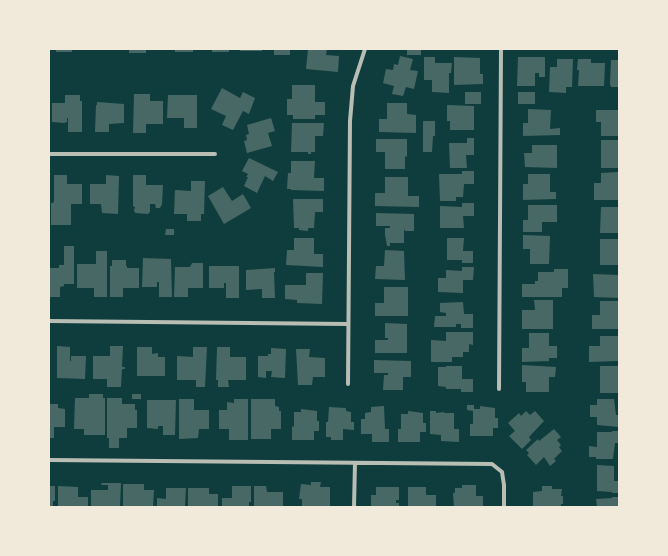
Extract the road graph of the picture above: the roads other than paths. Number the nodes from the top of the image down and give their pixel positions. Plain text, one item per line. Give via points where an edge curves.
1 (365, 49) edge
2 (501, 49) edge
3 (49, 154) edge
4 (215, 154) dead end
5 (49, 321) edge
6 (348, 324) junction
7 (348, 384) dead end
8 (499, 389) dead end
9 (49, 460) edge
10 (355, 463) junction
11 (354, 507) edge
12 (504, 507) edge

1 - 6 street via 353,86 350,121
2 - 8 street
3 - 4 street
5 - 6 street
6 - 7 street
9 - 10 street
10 - 11 street
10 - 12 street via 492,464 502,472

